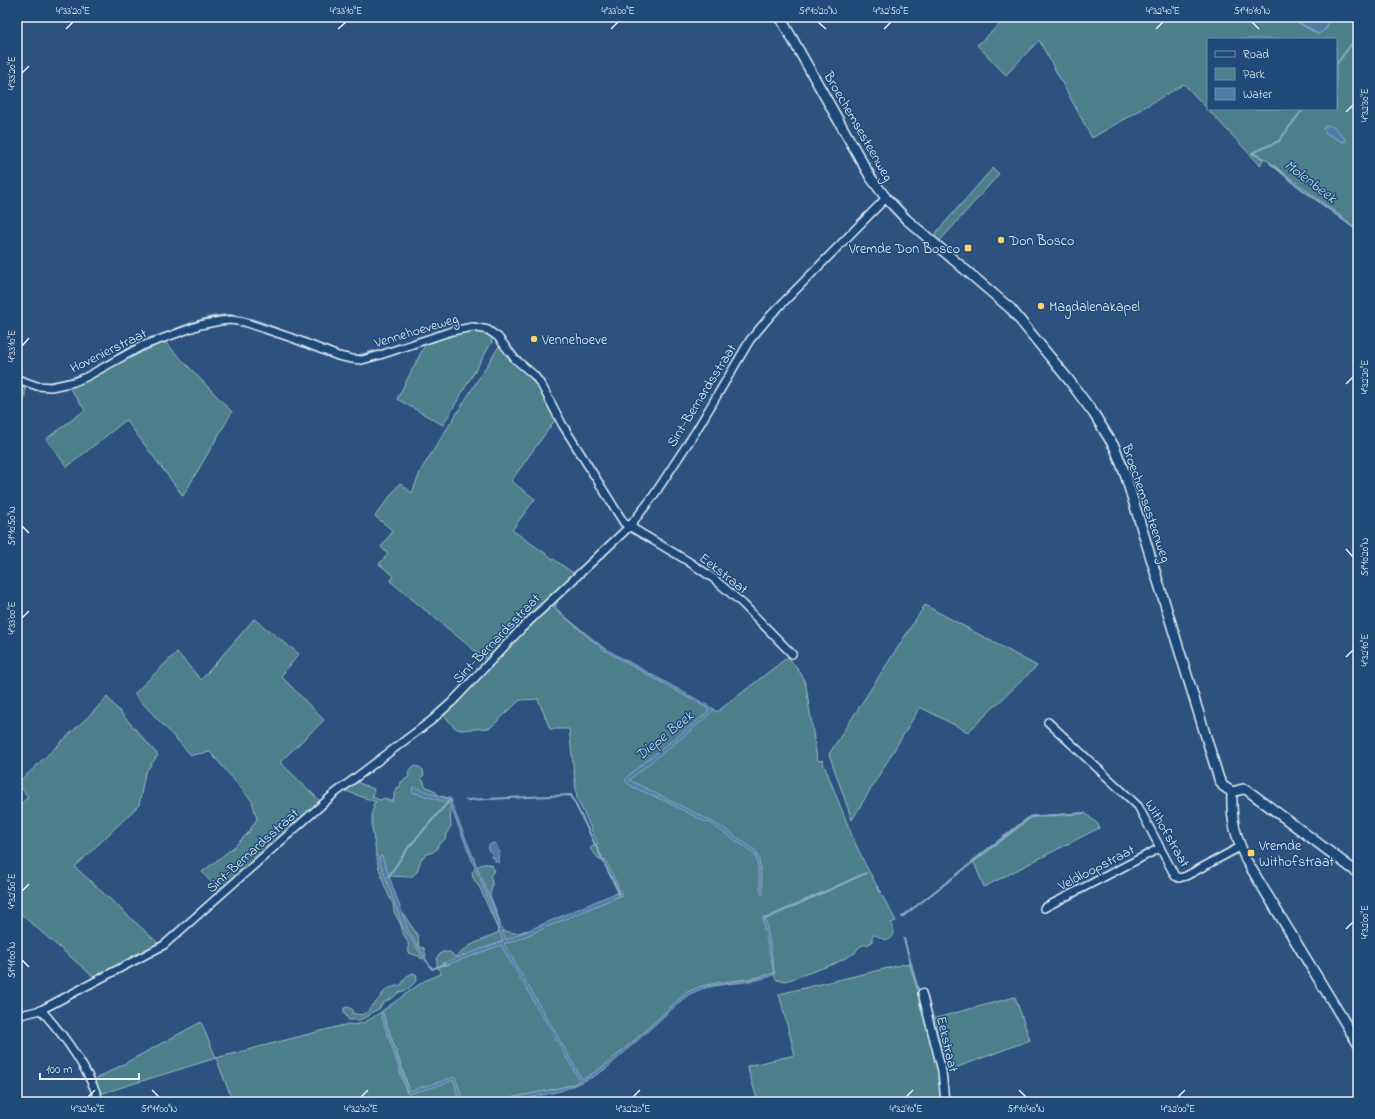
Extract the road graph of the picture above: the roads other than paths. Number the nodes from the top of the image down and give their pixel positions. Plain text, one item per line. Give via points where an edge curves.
1 (780, 17) edge
2 (886, 198) junction
3 (187, 330) joint
4 (17, 379) edge
5 (629, 527) junction
6 (792, 654) dead end
7 (1048, 722) dead end
8 (1232, 792) junction
9 (1240, 847) junction
10 (1160, 848) junction
11 (1358, 873) edge
12 (1044, 908) dead end
13 (922, 993) dead end
14 (41, 1010) junction
15 (17, 1016) edge
16 (1358, 1044) edge
17 (100, 1102) edge
18 (945, 1102) edge

1 - 2 street, Broechemsesteenweg via 863,165
2 - 5 street, Sint-Bernardsstraat via 771,315 750,340 692,437 652,498
2 - 8 street, Broechemsesteenweg via 906,219 1011,309 1068,379 1105,430 1126,474 1218,779
3 - 4 street, Hovenierstraat via 142,346 74,382 51,387 37,386
3 - 5 street, Vennehoeveweg via 220,321 244,322 338,356 362,360 452,331 473,327 488,330 498,337 515,359 534,375 542,386 576,447 619,516
5 - 6 street, Eekstraat via 713,578 743,604
5 - 14 street, Sint-Bernardsstraat via 521,629 438,715 334,794 164,945
7 - 10 street, Withofstraat via 1138,806
8 - 9 street via 1232,820
8 - 11 street via 1248,790
9 - 10 street, Withofstraat via 1179,878 1171,871
9 - 16 street via 1254,875
10 - 12 street, Veldloopstraat
13 - 18 street, Eekstraat via 942,1071
14 - 15 street, Sint-Bernardsstraat
14 - 17 street via 67,1041 84,1068

